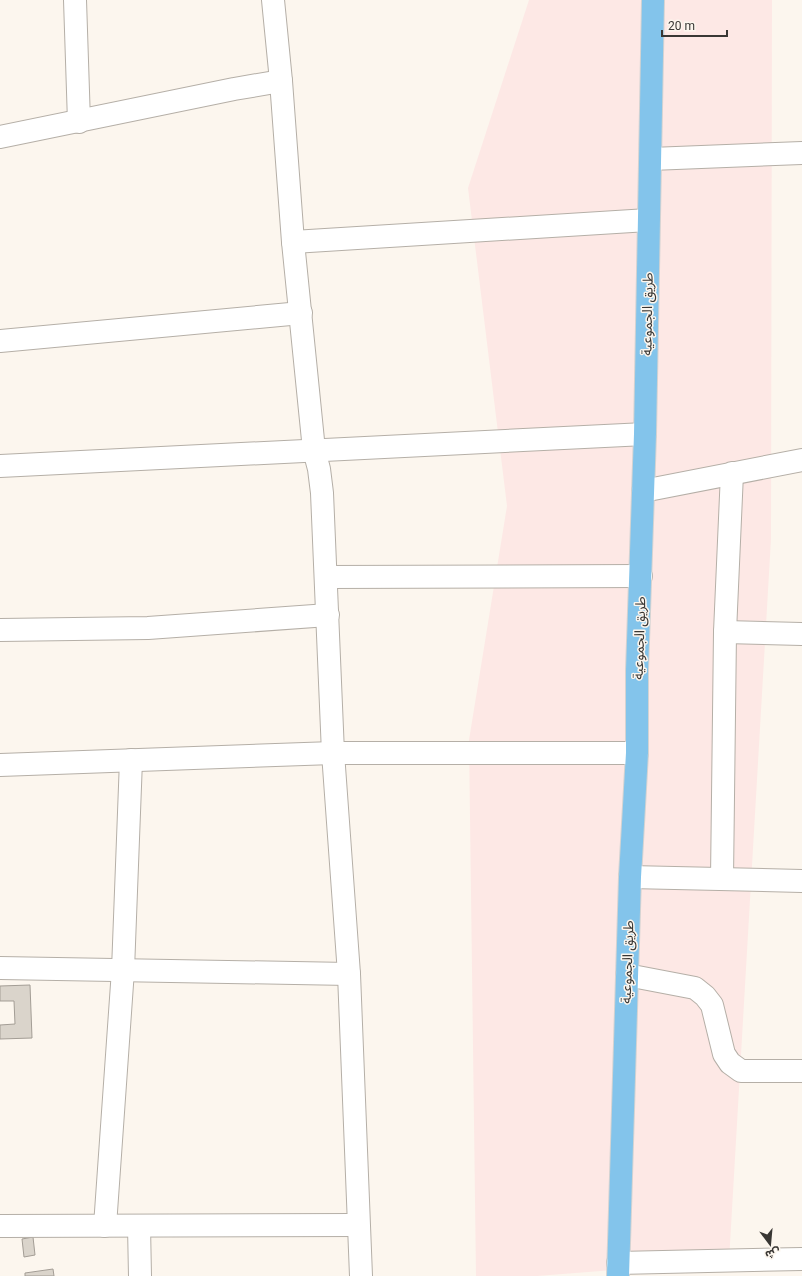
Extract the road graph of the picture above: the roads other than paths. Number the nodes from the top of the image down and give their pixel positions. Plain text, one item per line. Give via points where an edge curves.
1 (75, 0) edge
2 (273, 0) edge
3 (652, 0) edge
4 (281, 81) junction
5 (79, 122) junction
6 (0, 137) edge
7 (802, 153) edge
8 (651, 159) junction
9 (648, 220) junction
10 (293, 242) junction
11 (301, 313) junction
12 (0, 341) edge
13 (645, 434) junction
14 (314, 450) junction
15 (802, 460) edge
16 (0, 466) edge
17 (732, 474) junction
18 (642, 491) junction
19 (641, 576) junction
20 (326, 577) junction
21 (328, 615) junction
22 (0, 630) edge
23 (725, 632) junction
24 (802, 634) edge
25 (333, 753) junction
26 (637, 753) junction
27 (131, 760) junction
28 (0, 765) edge
29 (630, 877) junction
30 (722, 879) junction
31 (802, 881) edge
32 (0, 968) edge
33 (123, 970) junction
34 (349, 974) junction
35 (627, 975) junction
36 (802, 1071) edge
37 (358, 1225) junction
38 (0, 1226) edge
39 (105, 1226) junction
40 (139, 1226) junction
41 (802, 1259) edge
42 (618, 1270) edge
43 (140, 1276) edge
44 (361, 1276) edge

1 - 5 street
2 - 4 street
3 - 8 main road, طريق الجموعية
4 - 5 street
4 - 10 street
5 - 6 street
7 - 8 street
8 - 9 main road, طريق الجموعية
9 - 10 street
9 - 13 main road, طريق الجموعية
10 - 11 street
11 - 12 street
11 - 14 street
13 - 14 street
13 - 18 main road, طريق الجموعية
14 - 16 street
14 - 20 street via 322,493
15 - 17 street
17 - 18 street
17 - 23 street
18 - 19 main road, طريق الجموعية
19 - 20 street
19 - 26 main road, طريق الجموعية
20 - 21 street
21 - 22 street via 148,628
21 - 25 street
23 - 24 street
23 - 30 street
25 - 26 street
25 - 27 street
25 - 34 street
26 - 29 main road, طريق الجموعية
27 - 28 street
27 - 33 street
29 - 30 street
29 - 35 main road, طريق الجموعية
30 - 31 street
32 - 33 street
33 - 34 street
33 - 39 street
34 - 37 street
35 - 36 street via 695,988 706,996 712,1005 724,1054 740,1071
35 - 42 main road, طريق الجموعية
37 - 40 street
37 - 44 street
38 - 39 street
39 - 40 street
40 - 43 street
41 - 42 street

